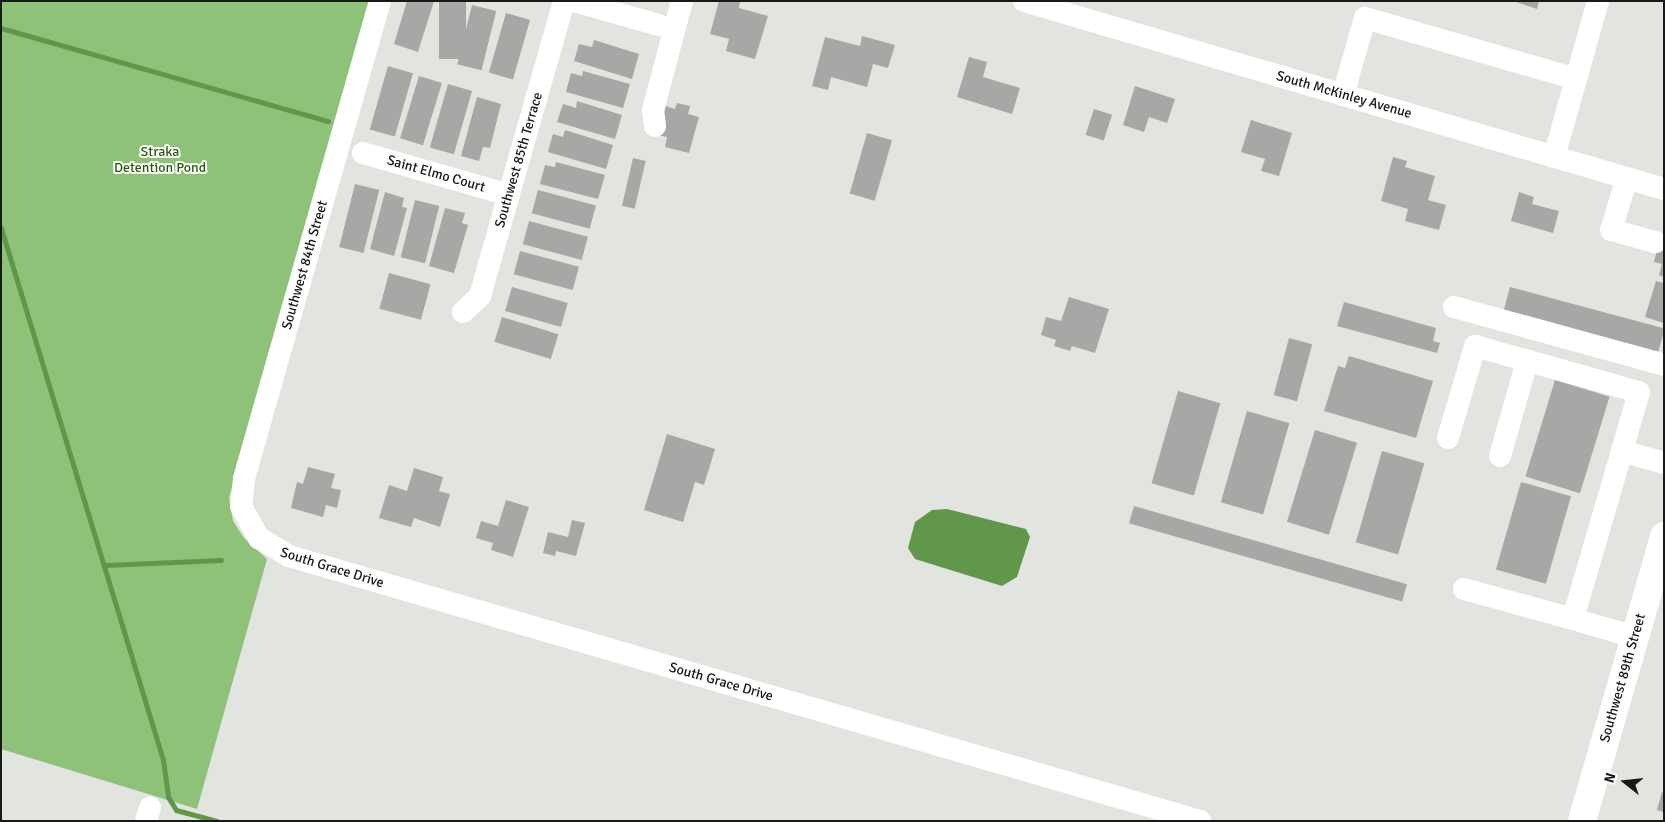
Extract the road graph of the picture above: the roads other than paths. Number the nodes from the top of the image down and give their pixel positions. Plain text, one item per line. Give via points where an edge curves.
1 (380, 1) edge
2 (564, 1) edge
3 (574, 1) edge
4 (682, 1) edge
5 (1024, 1) edge
6 (1598, 1) edge
7 (658, 25) dead end
8 (1576, 79) junction
9 (1343, 95) junction
10 (654, 126) dead end
11 (363, 153) dead end
12 (1554, 157) junction
13 (1627, 178) junction
14 (1664, 189) edge
15 (509, 195) junction
16 (1654, 242) dead end
17 (1454, 306) dead end
18 (463, 312) dead end
19 (1527, 361) junction
20 (1664, 365) edge
21 (1448, 438) dead end
22 (1622, 451) junction
23 (1500, 456) dead end
24 (1664, 463) edge
25 (250, 527) joint
26 (1664, 536) edge
27 (1660, 566) edge
28 (1464, 590) dead end
29 (1573, 620) junction
30 (1635, 637) junction
31 (1200, 821) edge
32 (1582, 821) edge

1 - 25 street, Southwest 84th Street via 244,479 241,506
2 - 15 street, Southwest 85th Terrace
3 - 7 street
4 - 10 street via 653,110
5 - 9 street, South McKinley Avenue
6 - 8 street
8 - 9 street via 1365,18
8 - 12 street
9 - 12 street, South McKinley Avenue
11 - 15 street, Saint Elmo Court
12 - 13 street, South McKinley Avenue
13 - 14 street, South McKinley Avenue
13 - 16 street via 1611,230
15 - 18 street, Southwest 85th Terrace via 480,296
17 - 20 street
19 - 21 street via 1474,346
19 - 22 street via 1639,392
19 - 23 street
22 - 24 street
22 - 29 street
25 - 31 street, South Grace Drive via 269,547 289,556
26 - 27 main road, Southwest 89th Street
27 - 30 main road, Southwest 89th Street
28 - 29 street
29 - 30 street
30 - 32 main road, Southwest 89th Street

